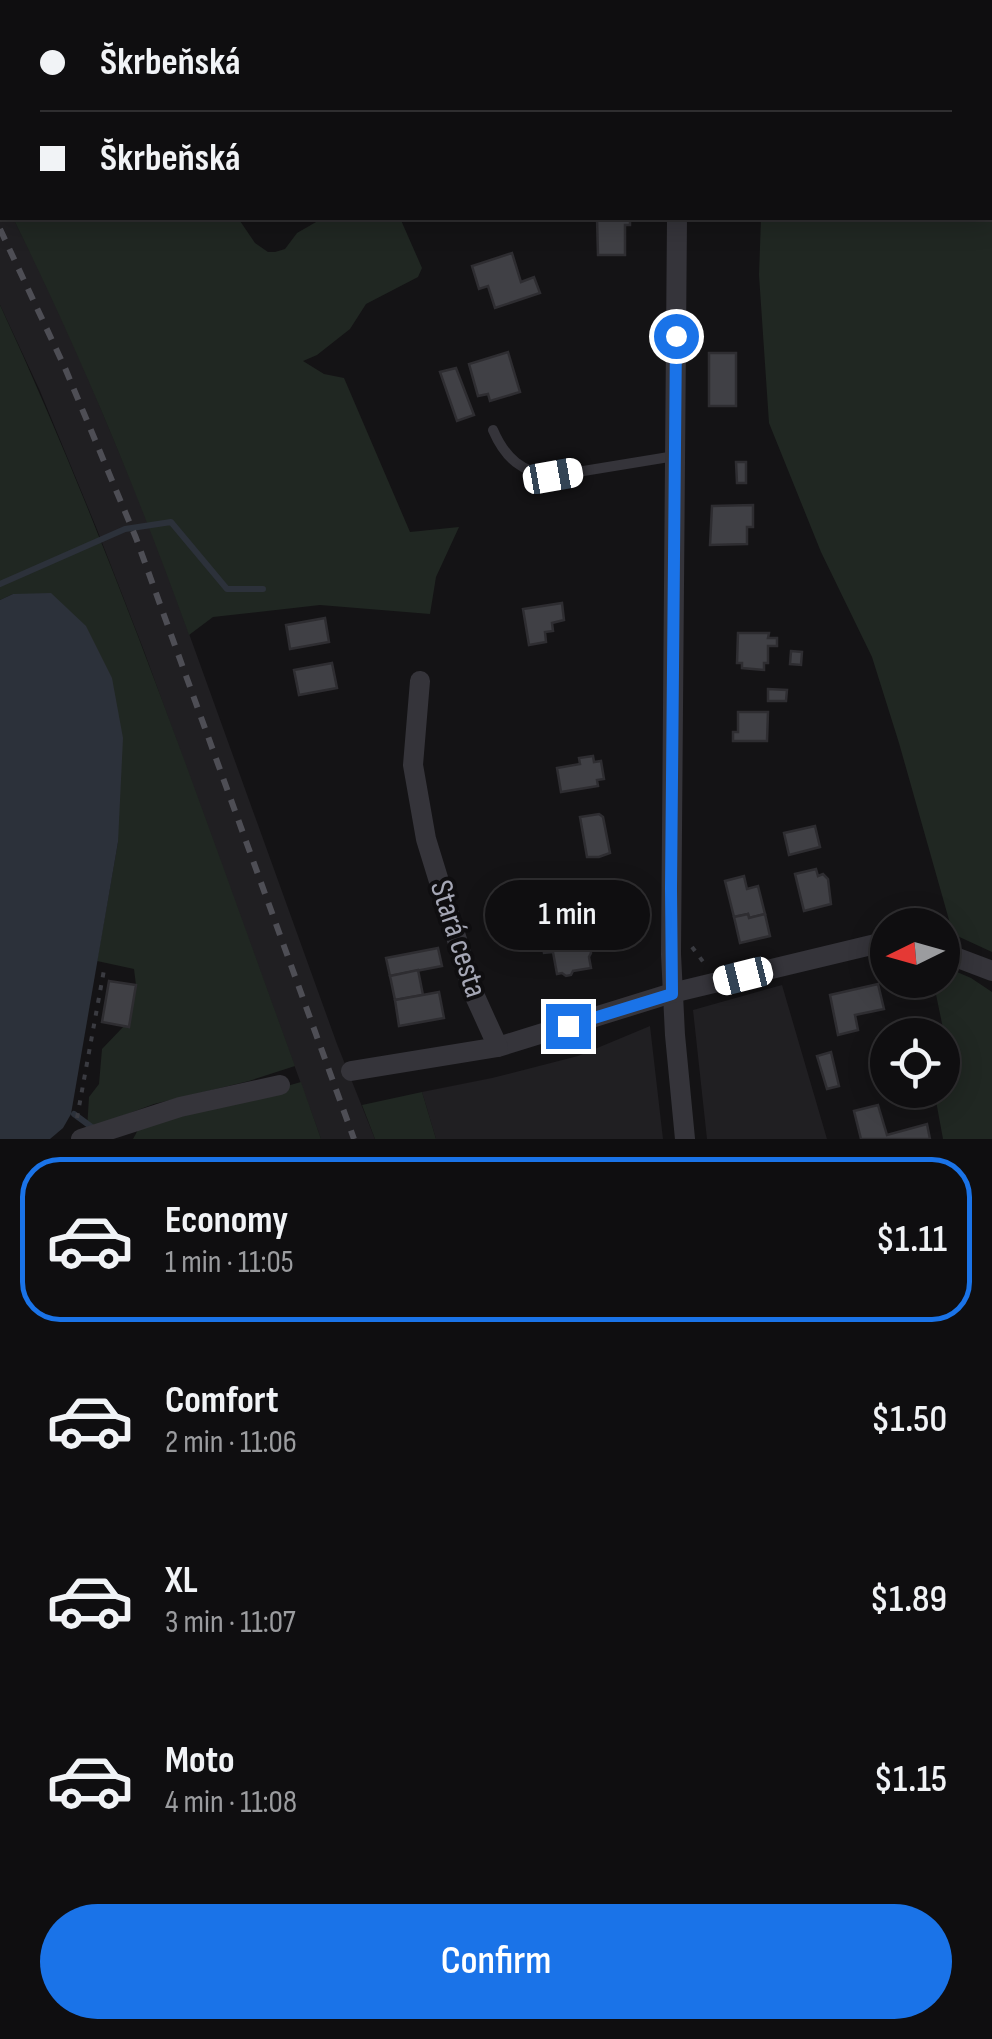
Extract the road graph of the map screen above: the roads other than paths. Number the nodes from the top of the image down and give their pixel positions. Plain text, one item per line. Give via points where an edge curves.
1 (677, 220) edge
2 (493, 430) dead end
3 (676, 456) junction
4 (420, 681) dead end
5 (870, 946) edge
6 (960, 959) edge
7 (992, 972) edge
8 (672, 994) junction
9 (498, 1047) junction
10 (351, 1071) dead end
11 (280, 1085) dead end
12 (79, 1130) edge
13 (684, 1139) edge

1 - 3 street
2 - 3 lane via 515,464 538,474
3 - 8 street
4 - 9 street, Stará cesta via 413,764 426,838 473,992
5 - 8 street
6 - 7 street
8 - 9 street
8 - 13 street
9 - 10 street
11 - 12 street

